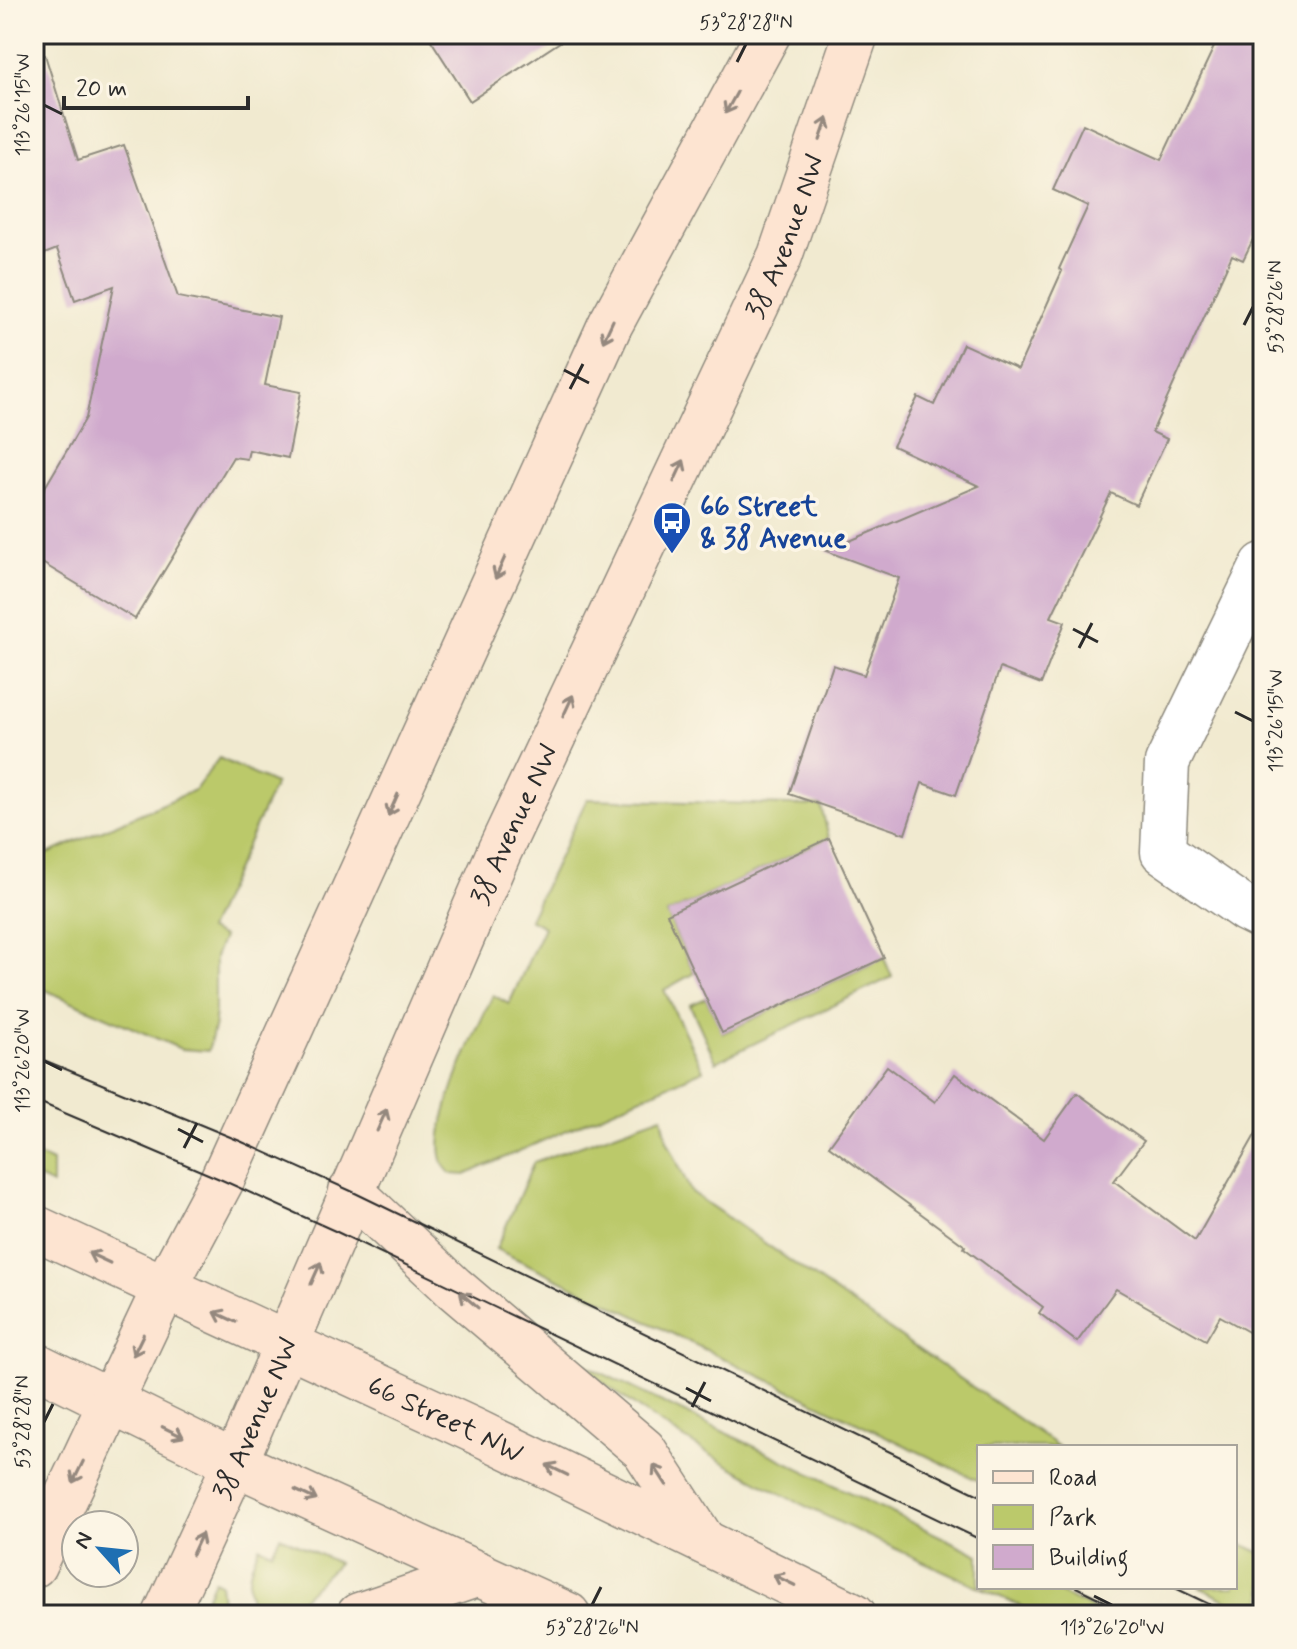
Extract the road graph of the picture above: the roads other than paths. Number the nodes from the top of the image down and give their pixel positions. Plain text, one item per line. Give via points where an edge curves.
1 (768, 34) edge
2 (856, 34) edge
3 (1263, 565) edge
4 (1263, 918) edge
5 (351, 1191) junction
6 (34, 1227) edge
7 (164, 1289) junction
8 (285, 1344) junction
9 (34, 1364) edge
10 (111, 1401) junction
11 (235, 1463) junction
12 (703, 1540) junction
13 (34, 1565) edge
14 (479, 1574) junction
15 (165, 1615) edge
16 (359, 1615) edge
17 (568, 1615) edge
18 (854, 1615) edge

1 -> 7 street via 610,325 222,1180
5 -> 2 street, 38 Avenue NW via 499,852 780,256
3 - 4 street via 1167,763 1163,852
8 -> 5 street, 38 Avenue NW
12 -> 5 street via 644,1450 454,1288
7 -> 6 street, 66 Street NW
8 -> 7 street, 66 Street NW
7 -> 10 street
8 - 11 street, 38 Avenue NW
12 -> 8 street, 66 Street NW
9 - 10 street
10 -> 11 street
10 -> 13 street
11 -> 14 street
15 -> 11 street, 38 Avenue NW
18 -> 12 street, 66 Street NW
14 - 16 street
14 - 17 street

